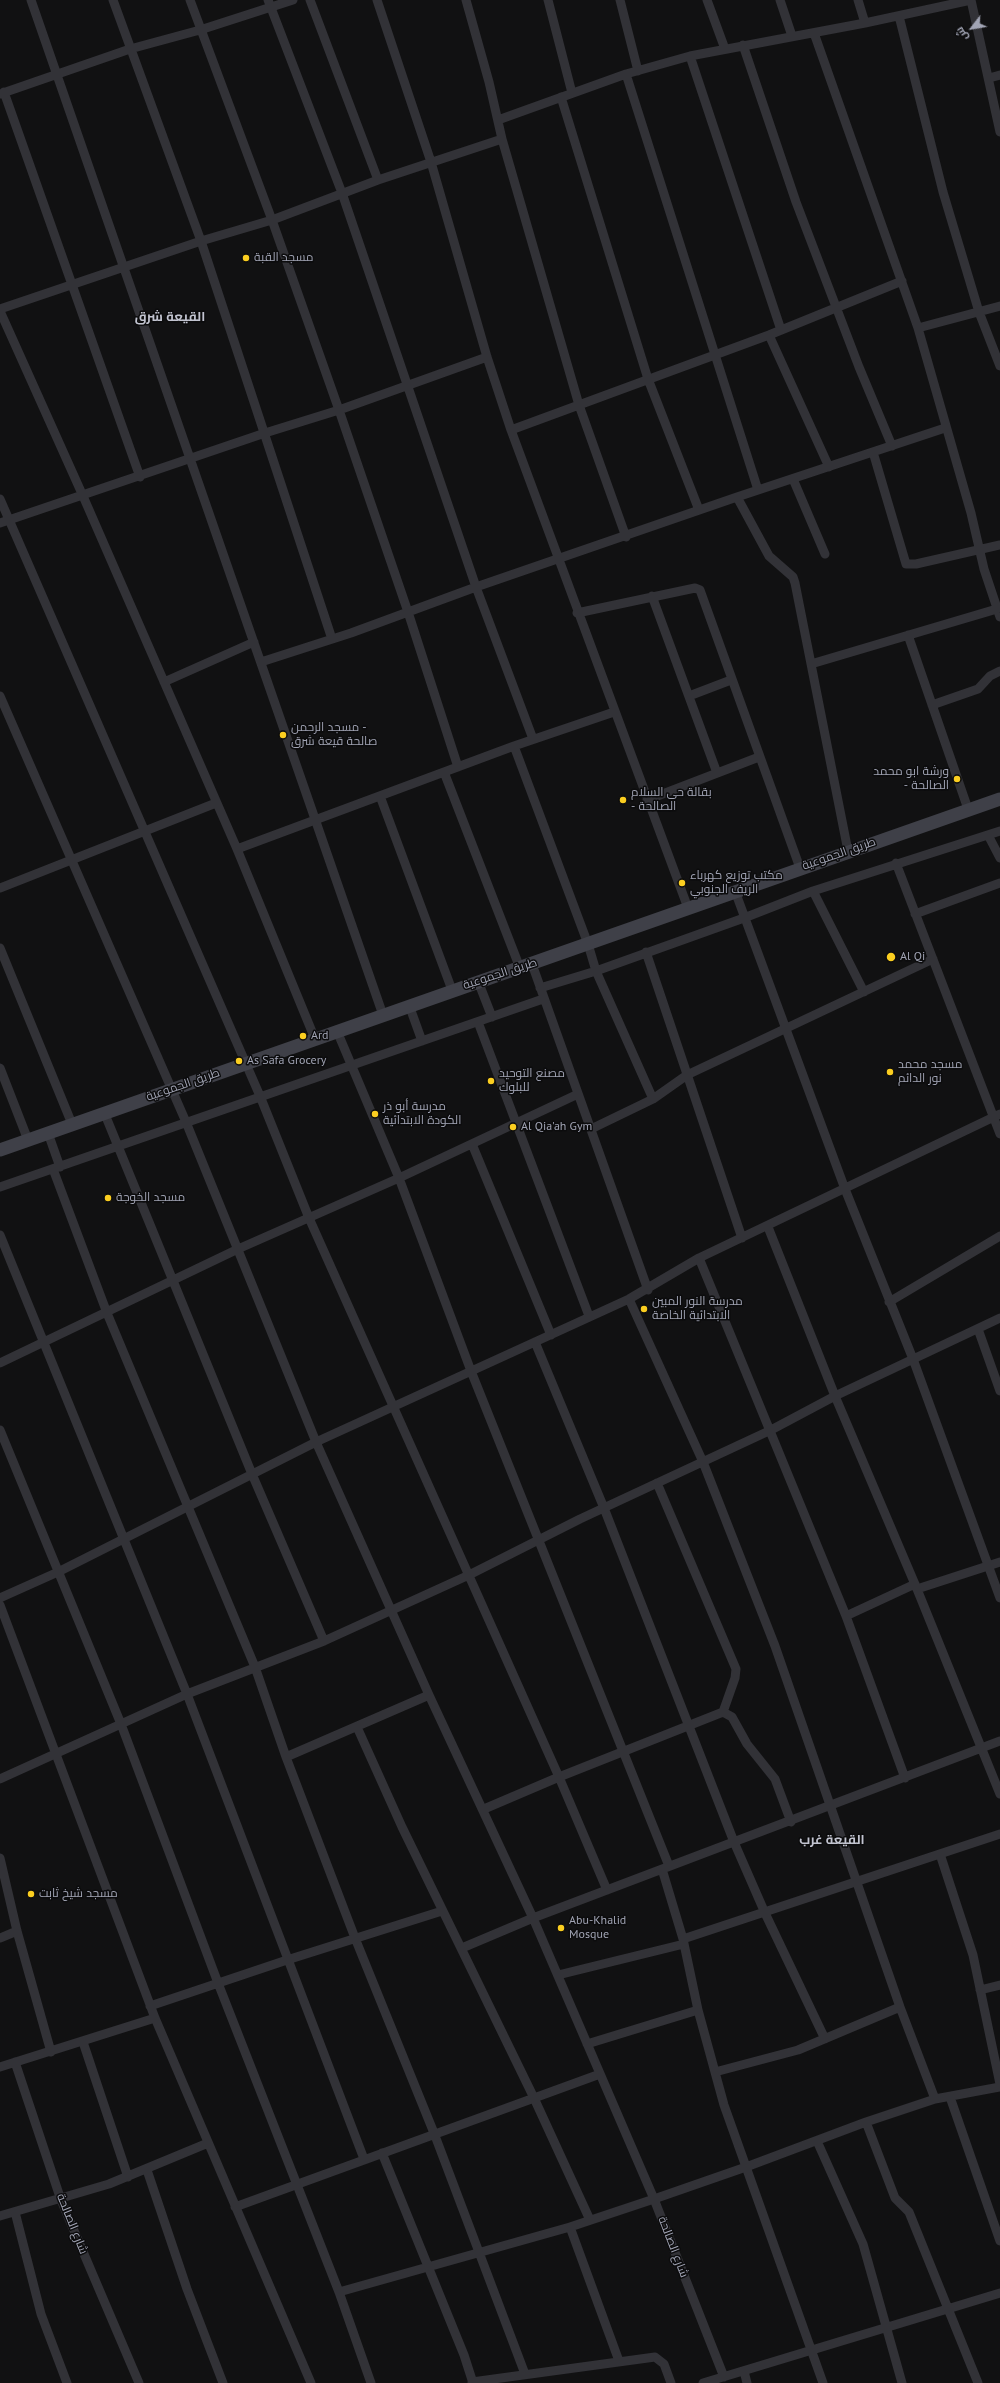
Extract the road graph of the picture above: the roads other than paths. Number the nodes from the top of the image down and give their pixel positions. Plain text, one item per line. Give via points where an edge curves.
1 (31, 0) edge
2 (113, 0) edge
3 (190, 0) edge
4 (293, 0) edge
5 (310, 0) edge
6 (377, 0) edge
7 (466, 0) edge
8 (548, 0) edge
9 (620, 0) edge
10 (707, 0) edge
11 (780, 0) edge
12 (858, 0) edge
13 (971, 0) edge
14 (269, 3) edge
15 (942, 3) edge
16 (899, 16) junction
17 (864, 23) junction
18 (200, 30) junction
19 (814, 33) junction
20 (792, 36) junction
21 (744, 45) junction
22 (725, 48) junction
23 (130, 49) junction
24 (690, 56) junction
25 (638, 71) junction
26 (626, 74) junction
27 (58, 75) junction
28 (1000, 75) edge
29 (989, 78) junction
30 (2, 93) edge
31 (572, 93) junction
32 (561, 97) junction
33 (498, 120) junction
34 (1000, 132) edge
35 (502, 139) junction
36 (431, 162) junction
37 (378, 180) junction
38 (342, 194) junction
39 (272, 220) junction
40 (201, 241) junction
41 (124, 268) junction
42 (902, 281) junction
43 (72, 284) junction
44 (837, 306) junction
45 (1000, 306) edge
46 (0, 310) edge
47 (979, 312) junction
48 (918, 328) junction
49 (781, 330) junction
50 (769, 335) junction
51 (714, 355) junction
52 (487, 357) junction
53 (1000, 366) edge
54 (648, 379) junction
55 (408, 387) junction
56 (579, 405) junction
57 (339, 410) junction
58 (945, 428) junction
59 (510, 430) junction
60 (265, 433) junction
61 (892, 446) junction
62 (873, 452) junction
63 (190, 459) junction
64 (829, 467) junction
65 (140, 477) junction
66 (793, 479) junction
67 (758, 490) junction
68 (83, 496) junction
69 (736, 497) junction
70 (0, 498) edge
71 (699, 510) junction
72 (9, 520) junction
73 (0, 523) edge
74 (626, 536) junction
75 (1000, 545) edge
76 (979, 550) junction
77 (825, 554) dead end
78 (557, 560) junction
79 (476, 587) junction
80 (652, 596) junction
81 (408, 612) junction
82 (999, 612) edge
83 (577, 613) junction
84 (908, 635) junction
85 (332, 639) junction
86 (254, 642) junction
87 (261, 662) junction
88 (811, 664) junction
89 (1000, 671) edge
90 (731, 680) junction
91 (164, 682) junction
92 (0, 696) edge
93 (689, 696) junction
94 (932, 705) junction
95 (614, 712) junction
96 (533, 739) junction
97 (514, 746) junction
98 (759, 757) junction
99 (458, 767) junction
100 (444, 772) junction
101 (717, 773) junction
102 (380, 796) junction
103 (1000, 799) edge
104 (647, 800) junction
105 (216, 803) junction
106 (968, 809) junction
107 (316, 819) junction
108 (1000, 831) edge
109 (144, 832) junction
110 (988, 835) junction
111 (237, 850) junction
112 (848, 851) junction
113 (1000, 858) edge
114 (72, 861) junction
115 (896, 863) junction
116 (800, 868) junction
117 (1000, 883) edge
118 (0, 888) edge
119 (735, 891) junction
120 (813, 891) junction
121 (688, 908) junction
122 (916, 914) junction
123 (744, 918) junction
124 (588, 944) junction
125 (0, 948) edge
126 (646, 952) junction
127 (933, 959) junction
128 (526, 966) junction
129 (596, 971) junction
130 (478, 981) junction
131 (540, 988) junction
132 (452, 990) junction
133 (864, 992) junction
134 (543, 999) junction
135 (410, 1005) junction
136 (383, 1015) junction
137 (492, 1017) junction
138 (478, 1022) junction
139 (786, 1028) junction
140 (337, 1031) junction
141 (315, 1039) junction
142 (422, 1041) junction
143 (245, 1063) junction
144 (352, 1066) junction
145 (0, 1068) edge
146 (687, 1075) junction
147 (172, 1089) junction
148 (578, 1094) junction
149 (260, 1096) junction
150 (653, 1099) junction
151 (104, 1112) junction
152 (997, 1116) edge
153 (186, 1122) junction
154 (515, 1123) junction
155 (72, 1124) junction
156 (591, 1129) junction
157 (48, 1133) junction
158 (1000, 1134) edge
159 (28, 1140) junction
160 (472, 1144) junction
161 (119, 1146) junction
162 (0, 1150) edge
163 (56, 1168) junction
164 (399, 1178) junction
165 (0, 1187) edge
166 (846, 1189) junction
167 (309, 1218) junction
168 (768, 1227) junction
169 (0, 1235) edge
170 (1000, 1236) edge
171 (742, 1238) junction
172 (238, 1249) junction
173 (699, 1258) junction
174 (172, 1281) junction
175 (648, 1290) junction
176 (629, 1299) junction
177 (889, 1302) junction
178 (107, 1313) junction
179 (589, 1316) junction
180 (1000, 1318) edge
181 (978, 1329) junction
182 (551, 1334) junction
183 (42, 1342) junction
184 (535, 1342) junction
185 (913, 1359) junction
186 (0, 1363) edge
187 (471, 1371) junction
188 (1000, 1391) edge
189 (835, 1396) junction
190 (394, 1408) junction
191 (0, 1430) edge
192 (771, 1430) junction
193 (316, 1442) junction
194 (703, 1462) junction
195 (252, 1474) junction
196 (657, 1483) junction
197 (188, 1506) junction
198 (604, 1508) junction
199 (124, 1539) junction
200 (540, 1540) junction
201 (1000, 1562) edge
202 (988, 1566) junction
203 (58, 1572) junction
204 (469, 1575) junction
205 (916, 1587) junction
206 (0, 1598) edge
207 (1000, 1598) edge
208 (0, 1605) edge
209 (393, 1610) junction
210 (846, 1616) junction
211 (324, 1641) junction
212 (255, 1666) junction
213 (187, 1694) junction
214 (429, 1694) junction
215 (723, 1712) junction
216 (121, 1724) junction
217 (689, 1724) junction
218 (357, 1727) junction
219 (1000, 1741) edge
220 (982, 1748) junction
221 (622, 1752) junction
222 (56, 1754) junction
223 (286, 1757) junction
224 (559, 1777) junction
225 (905, 1778) junction
226 (0, 1779) edge
227 (1000, 1794) edge
228 (831, 1806) junction
229 (484, 1809) junction
230 (791, 1822) junction
231 (1000, 1834) edge
232 (734, 1842) junction
233 (940, 1854) junction
234 (0, 1858) edge
235 (666, 1867) junction
236 (858, 1882) junction
237 (607, 1890) junction
238 (442, 1910) junction
239 (765, 1913) junction
240 (533, 1918) junction
241 (17, 1931) junction
242 (0, 1938) edge
243 (355, 1938) junction
244 (683, 1941) junction
245 (462, 1948) junction
246 (287, 1960) junction
247 (558, 1975) junction
248 (218, 1983) junction
249 (1000, 1985) edge
250 (980, 1990) junction
251 (150, 2006) junction
252 (900, 2007) junction
253 (698, 2010) junction
254 (155, 2018) junction
255 (825, 2039) junction
256 (83, 2042) junction
257 (587, 2044) junction
258 (51, 2052) junction
259 (15, 2062) junction
260 (0, 2067) edge
261 (715, 2072) junction
262 (600, 2074) junction
263 (1000, 2084) edge
264 (1000, 2087) edge
265 (950, 2097) junction
266 (534, 2098) junction
267 (935, 2100) junction
268 (866, 2122) junction
269 (434, 2134) junction
270 (817, 2141) junction
271 (208, 2143) junction
272 (382, 2153) junction
273 (364, 2159) junction
274 (746, 2167) junction
275 (147, 2170) junction
276 (128, 2177) junction
277 (298, 2185) junction
278 (654, 2199) junction
279 (61, 2200) junction
280 (235, 2207) junction
281 (15, 2212) junction
282 (0, 2216) edge
283 (590, 2220) junction
284 (570, 2227) junction
285 (1000, 2241) edge
286 (480, 2253) junction
287 (427, 2268) junction
288 (339, 2292) junction
289 (1000, 2292) edge
290 (947, 2309) junction
291 (885, 2328) junction
292 (811, 2351) junction
293 (619, 2361) junction
294 (744, 2371) junction
295 (526, 2374) junction
296 (724, 2377) junction
297 (67, 2383) edge
298 (139, 2383) edge
299 (223, 2383) edge
300 (311, 2383) edge
301 (371, 2383) edge
302 (472, 2383) edge
303 (671, 2383) edge
304 (704, 2383) edge
305 (747, 2383) edge
306 (823, 2383) edge
307 (902, 2383) edge
308 (978, 2383) edge

1 - 27 street
2 - 23 street
3 - 18 street
4 - 14 street
5 - 37 street
6 - 36 street
7 - 33 street
8 - 31 street
9 - 25 street
10 - 22 street
11 - 20 street
12 - 17 street
13 - 15 street
13 - 29 street
14 - 18 street
14 - 38 street
15 - 16 street
16 - 17 street
16 - 47 street via 934,161
17 - 19 street
18 - 23 street
18 - 39 street
19 - 20 street
19 - 42 street
20 - 21 street
21 - 22 street
21 - 44 street via 787,179
22 - 24 street
23 - 27 street
23 - 40 street
24 - 25 street
24 - 49 street
25 - 26 street
26 - 31 street
26 - 51 street
27 - 30 street
27 - 41 street
28 - 29 street
29 - 34 street
30 - 43 street
31 - 32 street
32 - 33 street
32 - 54 street
33 - 35 street
35 - 36 street
35 - 56 street
36 - 37 street
36 - 52 street
37 - 38 street
38 - 39 street
38 - 55 street
39 - 40 street
39 - 57 street
40 - 41 street
40 - 60 street
41 - 43 street
41 - 63 street
42 - 44 street
42 - 48 street
43 - 46 street
43 - 65 street
44 - 49 street
44 - 61 street
45 - 47 street
46 - 68 street
47 - 48 street
47 - 53 street
48 - 58 street
49 - 50 street
50 - 51 street
50 - 64 street
51 - 54 street
51 - 67 street
52 - 55 street
52 - 59 street
54 - 56 street
54 - 71 street
55 - 57 street
55 - 79 street
56 - 59 street
56 - 74 street
57 - 60 street
57 - 81 street
58 - 61 street
58 - 76 street
59 - 78 street
60 - 63 street
60 - 85 street
61 - 62 street
62 - 64 street
62 - 76 street via 906,564
63 - 65 street
63 - 86 street
64 - 66 street
65 - 68 street
66 - 67 street
66 - 77 street
67 - 69 street
68 - 72 street
68 - 91 street
69 - 71 street
69 - 88 street via 769,556 793,577 796,583
70 - 72 street
71 - 74 street
72 - 73 street
72 - 109 street
74 - 78 street
75 - 76 street
76 - 82 street
78 - 79 street
78 - 83 street
79 - 81 street
79 - 96 street
80 - 83 street
80 - 90 street via 695,588 700,590
80 - 93 street
81 - 85 street
81 - 99 street
82 - 84 street
83 - 95 street
84 - 88 street
84 - 94 street
85 - 87 street
86 - 87 street
86 - 91 street
87 - 107 street
88 - 112 street
89 - 94 street via 990,676 978,688
90 - 93 street
90 - 98 street
91 - 105 street
92 - 114 street, شارع الصالحة
93 - 101 street
94 - 106 street
95 - 96 street
95 - 104 street
96 - 97 street
97 - 99 street
97 - 124 street
98 - 101 street
98 - 116 street
99 - 100 street
100 - 102 street
100 - 128 street
101 - 104 street
102 - 107 street
102 - 132 street
103 - 106 main road, طريق الجموعية
104 - 121 street
105 - 109 street
105 - 111 street
106 - 112 main road, طريق الجموعية
107 - 111 street
107 - 136 street
108 - 110 street
109 - 114 street
109 - 143 street
110 - 113 street
110 - 115 street
111 - 141 street
112 - 116 main road, طريق الجموعية
114 - 118 street
114 - 147 street, شارع الصالحة
115 - 120 street
115 - 122 street
116 - 119 main road, طريق الجموعية
117 - 122 street
119 - 121 main road, طريق الجموعية
119 - 123 street
120 - 123 street
120 - 133 street
121 - 124 main road, طريق الجموعية
122 - 127 street
123 - 126 street
123 - 139 street
124 - 128 main road, طريق الجموعية
124 - 129 street
125 - 155 street
126 - 129 street
126 - 146 street
127 - 133 street
127 - 152 street
128 - 130 main road, طريق الجموعية
128 - 131 street
129 - 131 street
129 - 150 street
130 - 132 main road, طريق الجموعية
130 - 137 street
131 - 134 street
132 - 135 main road, طريق الجموعية
133 - 139 street
134 - 137 street
134 - 148 street
135 - 136 main road, طريق الجموعية
135 - 142 street
136 - 140 main road, طريق الجموعية
137 - 138 street
138 - 142 street
138 - 154 street
139 - 146 street
139 - 166 street
140 - 141 main road, طريق الجموعية
140 - 144 street
141 - 143 main road, طريق الجموعية
142 - 144 street
143 - 147 main road, طريق الجموعية
143 - 149 street
144 - 149 street
144 - 164 street
145 - 159 street
146 - 150 street
146 - 171 street
147 - 151 main road, طريق الجموعية
147 - 153 street, شارع الصالحة
148 - 154 street
148 - 156 street
149 - 153 street
149 - 167 street
150 - 156 street
151 - 155 main road, طريق الجموعية
151 - 161 street
152 - 158 street
152 - 166 street
153 - 161 street
153 - 172 street, شارع الصالحة
154 - 160 street
154 - 179 street
155 - 157 main road, طريق الجموعية
156 - 175 street
157 - 159 main road, طريق الجموعية
157 - 163 street
159 - 162 main road, طريق الجموعية
160 - 164 street
160 - 182 street
161 - 163 street
161 - 174 street
163 - 165 street
163 - 178 street
164 - 167 street
164 - 187 street
166 - 168 street
166 - 177 street
167 - 172 street
167 - 190 street
168 - 171 street
168 - 189 street
169 - 183 street
170 - 177 street
171 - 173 street
172 - 174 street
172 - 193 street, شارع الصالحة
173 - 175 street
173 - 192 street
174 - 178 street
174 - 195 street
175 - 176 street
176 - 179 street
176 - 194 street
177 - 185 street
178 - 183 street
178 - 197 street
179 - 182 street
180 - 181 street
181 - 185 street
181 - 188 street
182 - 184 street
183 - 186 street
183 - 199 street
184 - 187 street
184 - 198 street
185 - 189 street
185 - 202 street
187 - 190 street
187 - 200 street
189 - 192 street
189 - 205 street
190 - 193 street
190 - 204 street
191 - 203 street
192 - 194 street
192 - 210 street
193 - 195 street
193 - 209 street, شارع الصالحة
194 - 196 street
194 - 228 street via 775,1646
195 - 197 street
195 - 211 street
196 - 198 street
196 - 215 street via 736,1669
197 - 199 street
197 - 212 street
198 - 200 street
198 - 217 street
199 - 203 street
199 - 213 street
200 - 204 street
200 - 221 street
201 - 202 street
202 - 205 street
202 - 207 street
203 - 206 street
203 - 216 street
204 - 209 street
204 - 224 street
205 - 210 street
205 - 220 street
208 - 222 street
209 - 211 street
209 - 214 street, شارع الصالحة
210 - 225 street
211 - 212 street
212 - 213 street
212 - 223 street
213 - 216 street
213 - 246 street
214 - 218 street
214 - 229 street, شارع الصالحة
215 - 217 street
215 - 230 street via 732,1717 748,1744 775,1779
216 - 222 street
216 - 248 street
217 - 221 street
217 - 232 street
218 - 223 street
218 - 238 street
219 - 220 street
220 - 225 street
220 - 227 street
221 - 224 street
221 - 235 street
222 - 226 street
222 - 251 street
223 - 243 street
224 - 229 street
224 - 237 street
225 - 228 street
228 - 230 street
228 - 236 street
229 - 240 street, شارع الصالحة
230 - 232 street
231 - 233 street
232 - 235 street
232 - 239 street
233 - 236 street
233 - 250 street via 973,1955
234 - 241 street
235 - 237 street
235 - 244 street
236 - 239 street
236 - 252 street
237 - 240 street
238 - 243 street
238 - 245 street
239 - 244 street
239 - 255 street
240 - 245 street
240 - 247 street, شارع الصالحة
241 - 242 street
241 - 258 street
243 - 246 street
243 - 269 street
244 - 247 street
244 - 253 street
245 - 266 street
246 - 248 street
246 - 273 street
247 - 257 street, شارع الصالحة
248 - 251 street
248 - 277 street
249 - 250 street
250 - 263 street
251 - 254 street
252 - 255 street
252 - 267 street
253 - 257 street
253 - 261 street
254 - 256 street
254 - 271 street
255 - 261 street via 782,2055
256 - 258 street
256 - 276 street
257 - 262 street, شارع الصالحة
258 - 259 street
259 - 260 street
259 - 279 street, شارع الصالحة
261 - 274 street
262 - 266 street
262 - 278 street, شارع الصالحة
264 - 265 street
265 - 267 street
265 - 285 street
266 - 269 street
266 - 283 street
267 - 268 street
268 - 270 street
268 - 290 street via 895,2198 909,2212
269 - 272 street
269 - 286 street
270 - 274 street
270 - 291 street via 863,2244
271 - 275 street
271 - 280 street
272 - 273 street
272 - 287 street
273 - 277 street
274 - 278 street
274 - 292 street
275 - 276 street
275 - 299 street via 187,2289
276 - 279 street
277 - 280 street
277 - 288 street
278 - 283 street
278 - 296 street, شارع الصالحة
279 - 281 street
279 - 298 street, شارع الصالحة
280 - 300 street
281 - 282 street
281 - 297 street via 41,2314
283 - 284 street
284 - 286 street
284 - 293 street
286 - 287 street
286 - 295 street
287 - 288 street
287 - 302 street via 464,2354
288 - 301 street
289 - 290 street
290 - 291 street
290 - 308 street
291 - 292 street
291 - 307 street
292 - 294 street
292 - 306 street
293 - 295 street
293 - 303 street via 655,2357 664,2364
294 - 296 street
294 - 305 street
295 - 302 street
296 - 304 street

